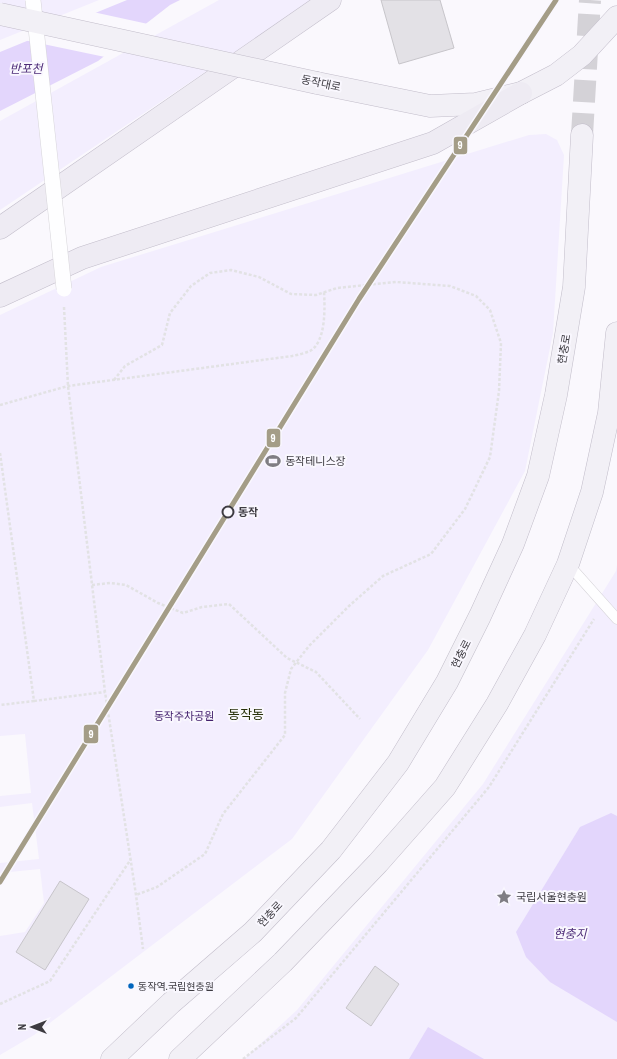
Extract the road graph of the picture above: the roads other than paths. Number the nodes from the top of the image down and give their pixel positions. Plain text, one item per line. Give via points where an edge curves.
1 (33, 0) edge
2 (330, 0) edge
3 (0, 14) edge
4 (617, 17) edge
5 (521, 93) junction
6 (582, 135) tunnel mouth
7 (0, 228) edge
8 (64, 289) road end
9 (0, 296) edge
10 (617, 333) edge
11 (568, 564) junction
12 (617, 619) edge
13 (112, 1059) edge
14 (180, 1059) edge

1 - 8 street, bridge
2 - 7 highway
3 - 5 main road, 동작대로, bridge via 430,106 476,104
4 - 5 main road, 동작대로 via 582,55 556,74
5 - 9 highway via 433,143 82,258
6 - 13 main road, 현충로 via 574,287 556,395 538,476 513,544 447,682 398,763 331,850 253,932
10 - 11 main road via 609,413 592,492
11 - 12 lane
11 - 14 main road via 535,635 497,704 445,787 378,863 283,962

